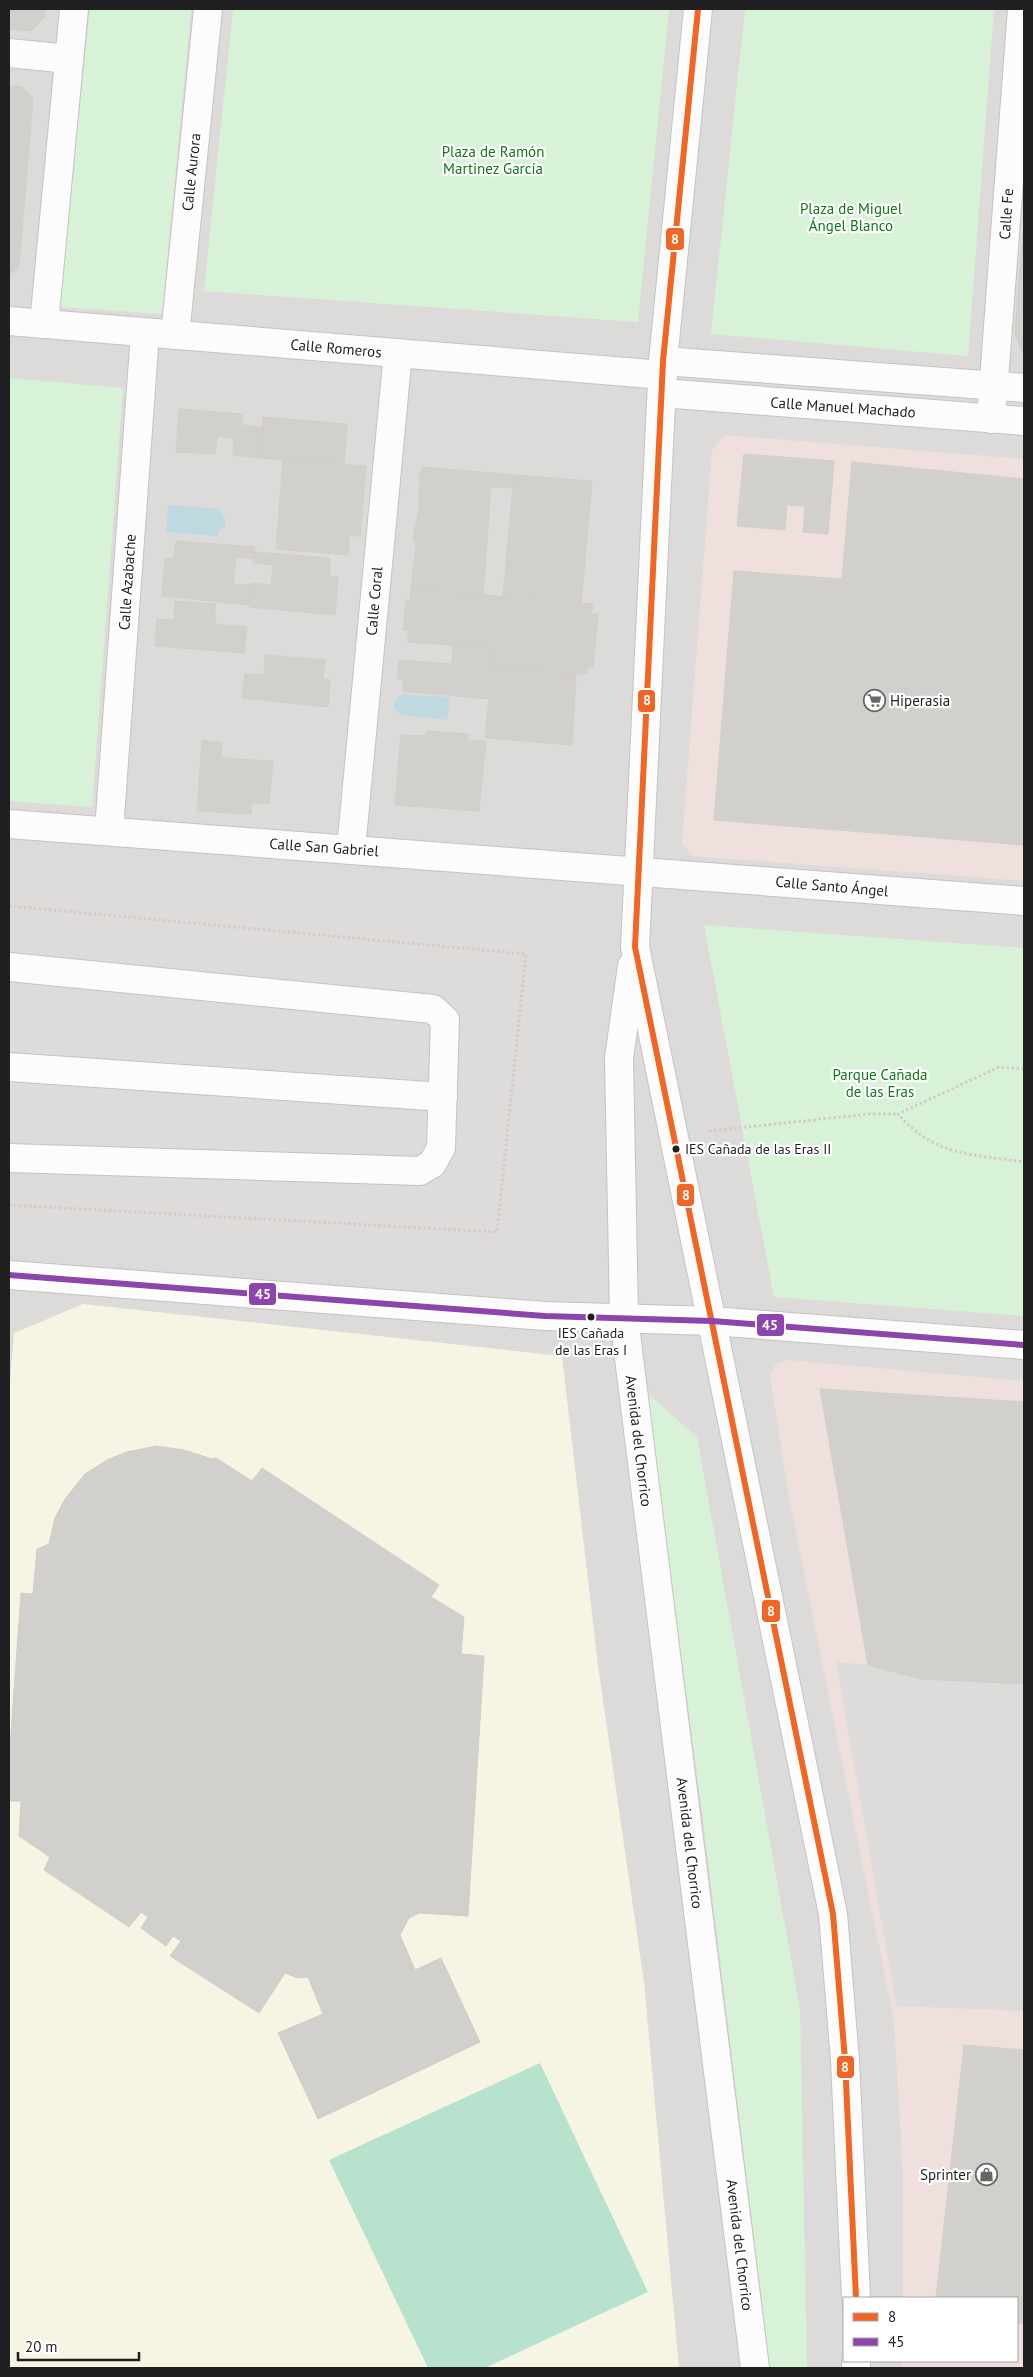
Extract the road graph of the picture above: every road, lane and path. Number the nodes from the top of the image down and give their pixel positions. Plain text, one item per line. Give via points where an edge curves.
1 (74, 9) edge
2 (208, 9) edge
3 (698, 9) edge
4 (1022, 9) edge
5 (9, 53) edge
6 (69, 59) junction
7 (9, 321) edge
8 (44, 324) junction
9 (145, 333) junction
10 (175, 335) junction
11 (398, 353) junction
12 (663, 376) junction
13 (993, 386) junction
14 (1024, 388) edge
15 (990, 418) junction
16 (1024, 421) edge
17 (9, 824) edge
18 (109, 831) junction
19 (351, 849) junction
20 (640, 870) junction
21 (1024, 901) edge
22 (635, 947) junction
23 (9, 967) edge
24 (9, 1067) edge
25 (1024, 1069) edge
26 (443, 1096) junction
27 (898, 1114) junction
28 (673, 1134) junction
29 (9, 1158) edge
30 (1024, 1162) edge
31 (9, 1275) edge
32 (624, 1318) junction
33 (712, 1321) junction
34 (1024, 1345) edge
35 (856, 2297) edge
36 (755, 2368) edge

1 - 6 street
2 - 10 street, Calle Aurora
3 - 12 street
4 - 13 street, Calle Fe
5 - 6 street
6 - 8 street
7 - 8 street, Calle Romeros
8 - 9 street, Calle Romeros
9 - 10 street, Calle Romeros
9 - 18 street, Calle Azabache
10 - 11 street, Calle Romeros
11 - 12 street, Calle Romeros
11 - 19 street, Calle Coral
12 - 13 street
12 - 15 street, Calle Manuel Machado
12 - 20 street
13 - 14 street
13 - 15 street, Calle Fe
15 - 16 street, Calle Manuel Machado
17 - 18 street, Calle San Gabriel
18 - 19 street, Calle San Gabriel
19 - 20 street, Calle San Gabriel
20 - 21 street, Calle Santo Ángel
20 - 22 street
22 - 28 street
22 - 32 street, Avenida del Chorrico via 619,1058
23 - 26 street via 434,1009 446,1020
24 - 26 street
25 - 27 path via 999,1067
26 - 29 street via 441,1148 432,1164 420,1171
27 - 28 path via 869,1114
27 - 30 path via 914,1131 950,1151
28 - 33 street
31 - 32 street via 544,1316
32 - 33 street
32 - 36 street, Avenida del Chorrico
33 - 34 street
33 - 35 street via 833,1914 846,2060

